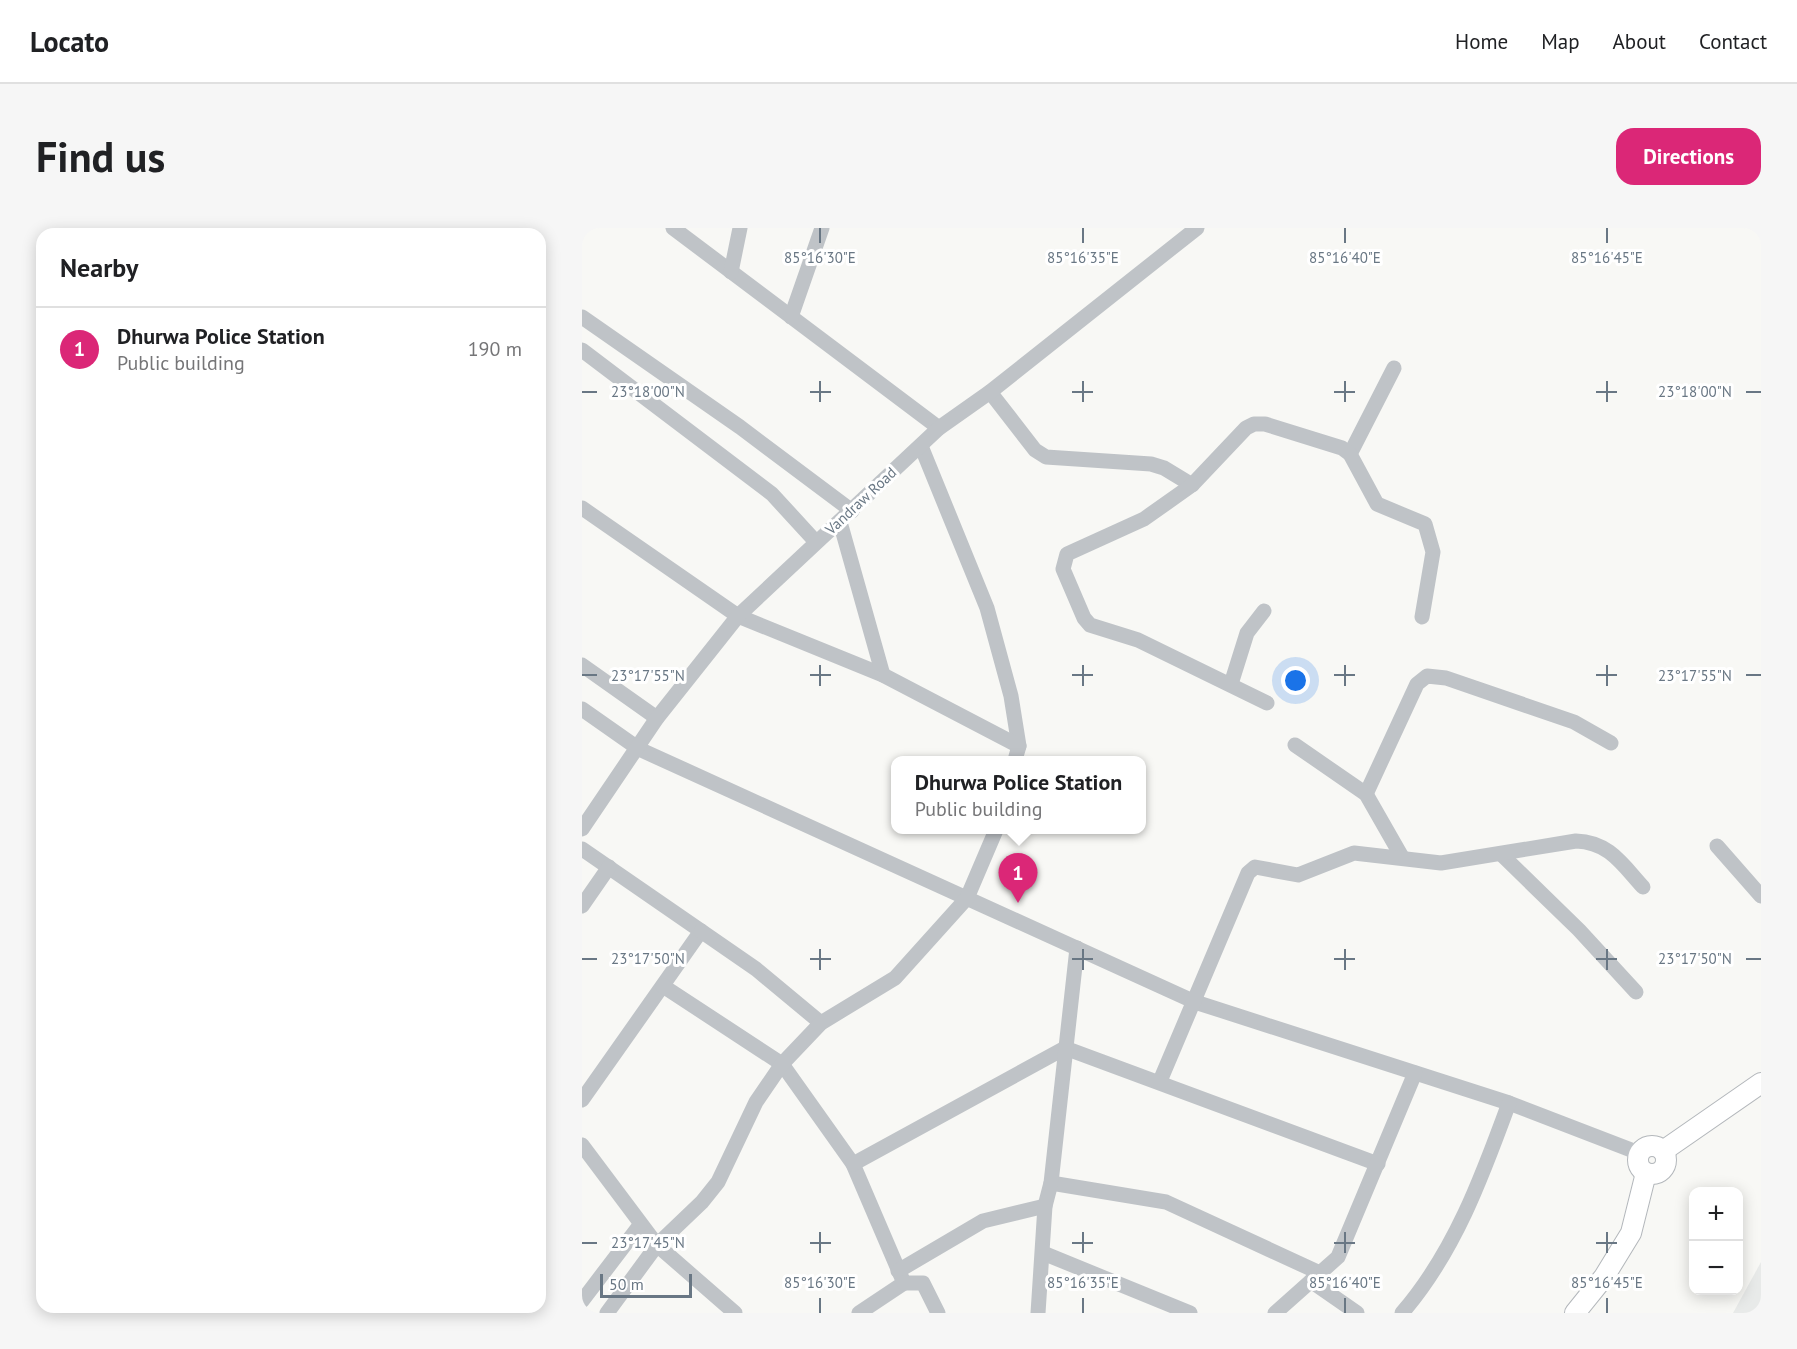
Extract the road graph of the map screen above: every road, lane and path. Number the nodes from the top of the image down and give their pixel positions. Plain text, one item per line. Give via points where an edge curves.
1 (673, 228) edge
2 (740, 228) edge
3 (822, 228) edge
4 (1197, 228) edge
5 (731, 272) junction
6 (582, 317) edge
7 (791, 317) junction
8 (582, 350) edge
9 (1394, 368) dead end
10 (990, 392) junction
11 (939, 428) junction
12 (921, 446) junction
13 (1350, 454) junction
14 (1192, 485) junction
15 (582, 508) edge
16 (852, 511) junction
17 (840, 522) junction
18 (816, 542) junction
19 (1264, 611) dead end
20 (738, 616) junction
21 (1422, 617) dead end
22 (582, 665) edge
23 (883, 675) junction
24 (1231, 684) junction
25 (1267, 703) dead end
26 (582, 709) edge
27 (657, 718) junction
28 (1611, 743) dead end
29 (1295, 745) dead end
30 (639, 749) junction
31 (1017, 753) edge
32 (1366, 794) junction
33 (582, 829) edge
34 (994, 834) edge
35 (1717, 846) dead end
36 (582, 849) edge
37 (1502, 855) junction
38 (1402, 857) junction
39 (609, 867) junction
40 (1643, 887) dead end
41 (1761, 896) edge
42 (968, 898) junction
43 (582, 906) edge
44 (701, 931) junction
45 (1077, 948) junction
46 (663, 986) junction
47 (1636, 992) dead end
48 (1195, 1002) junction
49 (821, 1023) junction
50 (1065, 1047) junction
51 (782, 1064) junction
52 (1415, 1073) junction
53 (1160, 1081) junction
54 (1761, 1083) edge
55 (582, 1100) edge
56 (1509, 1104) junction
57 (582, 1145) edge
58 (1664, 1151) junction
59 (1639, 1153) junction
60 (854, 1164) junction
61 (1378, 1164) junction
62 (1646, 1173) junction
63 (1051, 1183) junction
64 (1045, 1206) junction
65 (640, 1225) junction
66 (657, 1245) junction
67 (1043, 1253) junction
68 (901, 1277) junction
69 (1315, 1277) junction
70 (582, 1301) edge
71 (607, 1313) edge
72 (735, 1313) edge
73 (859, 1313) edge
74 (938, 1313) edge
75 (1038, 1313) edge
76 (1190, 1313) edge
77 (1275, 1313) edge
78 (1358, 1313) edge
79 (1402, 1313) edge
80 (1575, 1313) edge

1 - 5 street
2 - 5 street
3 - 7 street
4 - 10 street, Vandraw Road
5 - 7 street
6 - 16 street
7 - 11 street
8 - 18 street via 772,494
9 - 13 street
10 - 11 street, Vandraw Road
10 - 14 street via 1035,450 1046,457 1151,464
11 - 12 street, Vandraw Road
12 - 16 street, Vandraw Road
12 - 31 street via 987,608 1011,696
13 - 14 street via 1333,444 1254,424
13 - 21 street via 1377,504 1421,520 1428,528 1433,552
14 - 24 street via 1144,519 1068,554 1063,569 1090,625 1138,640
15 - 20 street
16 - 17 street, Vandraw Road
17 - 18 street, Vandraw Road
17 - 23 street
18 - 20 street, Vandraw Road
19 - 24 street via 1247,633
20 - 23 street
20 - 27 street, Vandraw Road
22 - 27 street
23 - 31 street
24 - 25 street
26 - 30 street
27 - 30 street, Vandraw Road
28 - 32 street via 1574,722 1446,678 1427,676 1417,684
29 - 32 street
30 - 33 street, Vandraw Road
30 - 42 street
32 - 38 street
34 - 42 street
35 - 41 street
36 - 39 street
37 - 38 street via 1441,863
37 - 40 street via 1576,841 1590,842 1616,857
37 - 47 street
38 - 48 street via 1354,853 1298,875 1260,867 1250,870
39 - 43 street
39 - 44 street
42 - 45 street
42 - 49 street via 895,978
44 - 46 street
44 - 49 street via 756,969
45 - 48 street
45 - 50 street
46 - 51 street
46 - 55 street
48 - 52 street
48 - 53 street
49 - 51 street
50 - 53 street
50 - 60 street
50 - 63 street
51 - 60 street
51 - 66 street via 756,1102 718,1182
52 - 56 street
52 - 61 street
53 - 61 street
54 - 58 main road
56 - 59 street
56 - 79 street via 1473,1202 1417,1296
57 - 65 street
58 - 59 main road via 1651,1146
58 - 62 main road via 1664,1169 1656,1174
59 - 62 main road via 1639,1167
60 - 68 street
61 - 69 street via 1338,1257
62 - 80 main road via 1631,1233 1604,1277
63 - 64 street
63 - 69 street via 1166,1202
64 - 67 street
64 - 68 street via 983,1221
65 - 66 street
65 - 70 street
66 - 71 street
66 - 72 street
67 - 75 street
67 - 76 street
68 - 73 street
68 - 74 street via 923,1283
69 - 77 street
69 - 78 street

